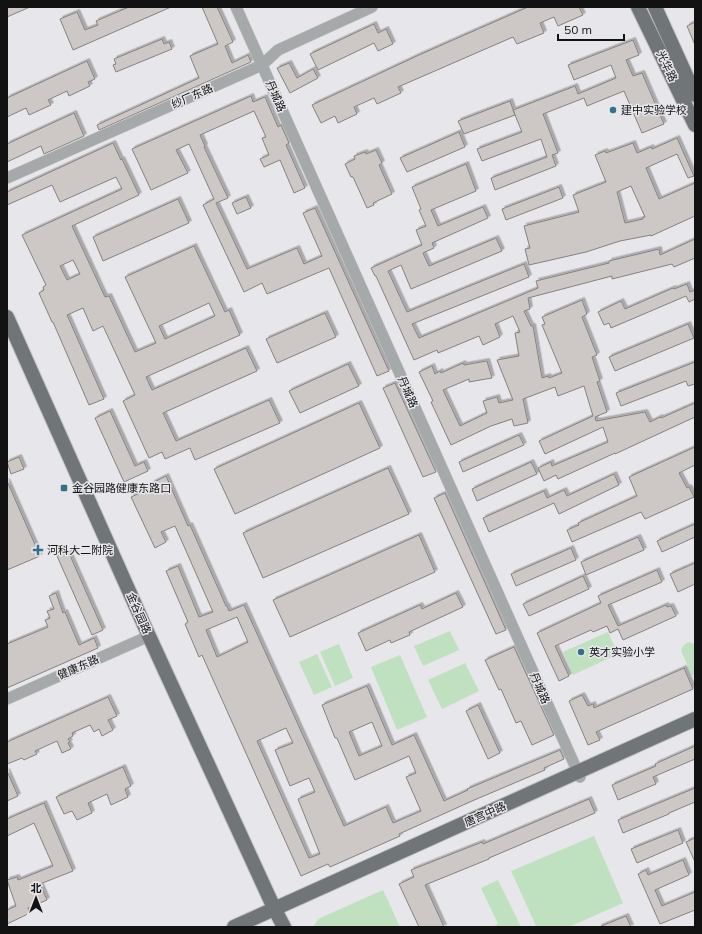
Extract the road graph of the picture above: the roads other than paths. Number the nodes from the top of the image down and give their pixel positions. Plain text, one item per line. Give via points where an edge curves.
1 (236, 7) edge
2 (372, 7) edge
3 (638, 7) edge
4 (655, 7) edge
5 (262, 65) junction
6 (695, 95) edge
7 (695, 125) edge
8 (7, 178) edge
9 (7, 317) edge
10 (7, 335) edge
11 (147, 637) junction
12 (7, 699) edge
13 (695, 719) edge
14 (695, 725) edge
15 (579, 775) junction
16 (273, 915) edge
17 (234, 927) edge
18 (248, 927) edge
19 (284, 927) edge

1 - 5 street, 丹城路
2 - 5 street, 纱厂东路 via 278,50
3 - 7 main road, 光华路
4 - 6 main road, 光华路
5 - 8 street, 纱厂东路
5 - 15 street, 丹城路
9 - 11 main road, 金谷园路
10 - 11 main road, 金谷园路
11 - 12 street, 健康东路
11 - 16 main road, 金谷园路
13 - 15 main road, 唐宫中路
14 - 15 main road, 唐宫中路
15 - 16 main road, 唐宫中路
16 - 17 main road
16 - 18 main road
16 - 19 main road, 金谷园路

